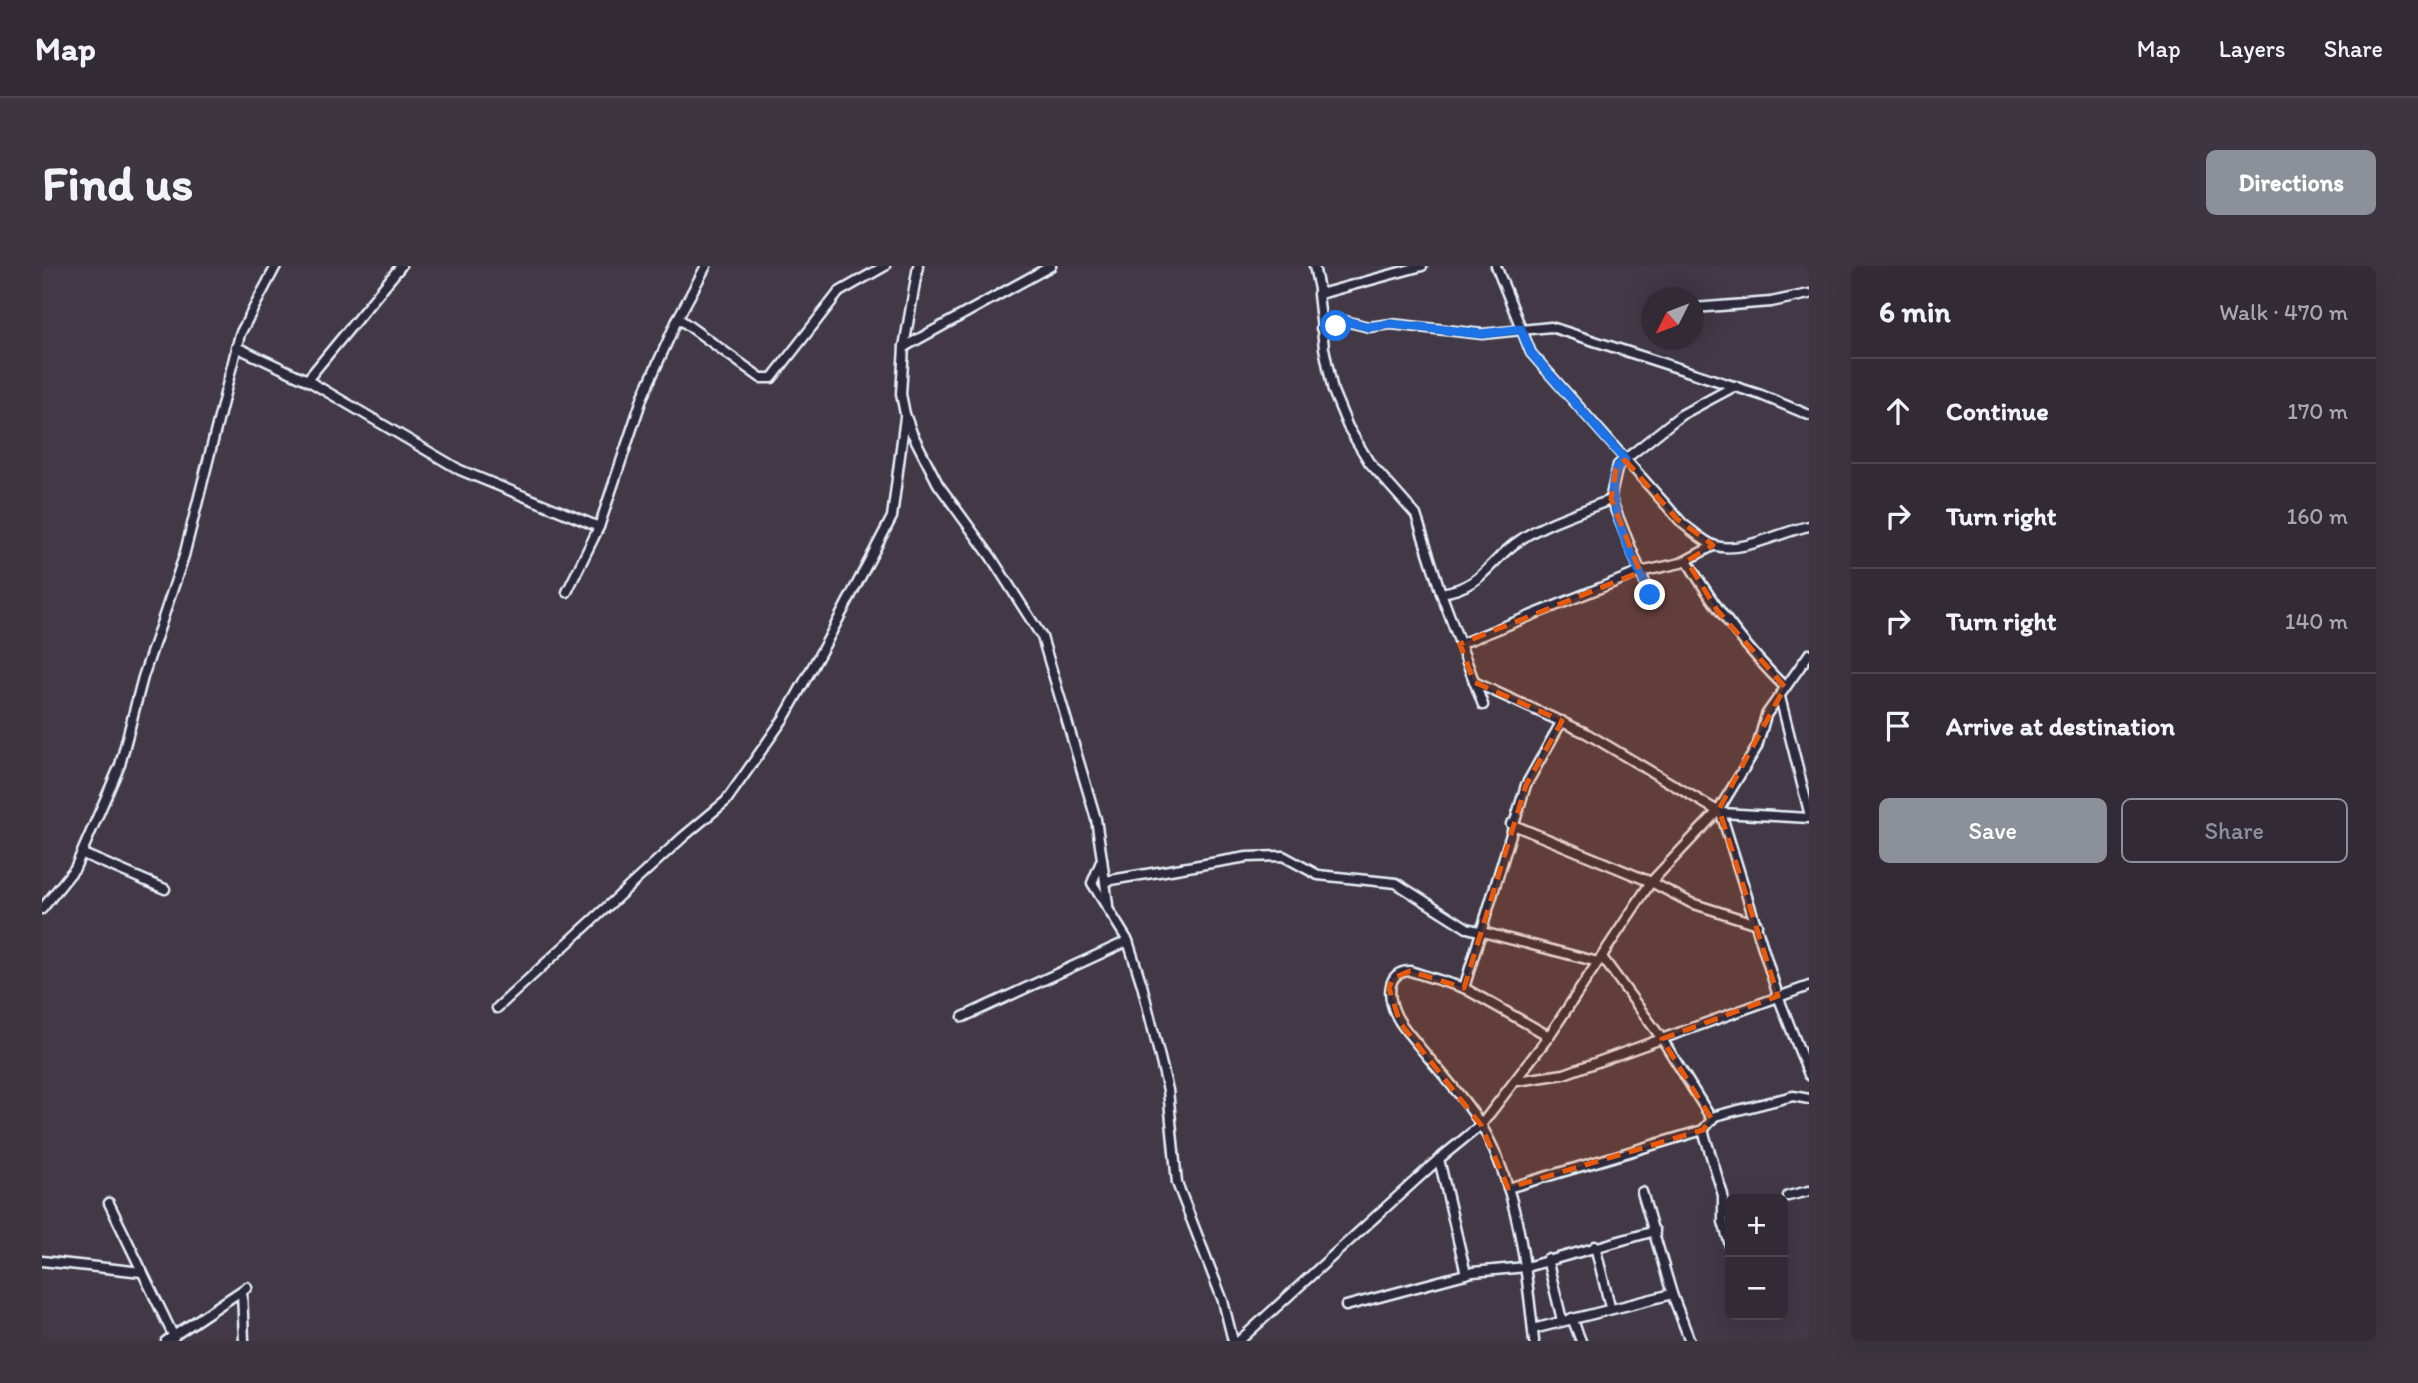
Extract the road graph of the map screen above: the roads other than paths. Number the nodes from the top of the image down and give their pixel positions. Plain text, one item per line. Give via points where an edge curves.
1 (276, 266) edge
2 (401, 266) edge
3 (706, 266) edge
4 (885, 266) edge
5 (918, 266) edge
6 (1051, 266) edge
7 (1314, 266) edge
8 (1422, 266) edge
9 (1496, 266) edge
10 (1318, 294) junction
11 (1809, 294) edge
12 (1704, 307) edge
13 (678, 318) junction
14 (1321, 328) junction
15 (1521, 329) junction
16 (236, 347) junction
17 (904, 347) junction
18 (307, 380) junction
19 (1735, 386) junction
20 (905, 414) junction
21 (1809, 415) edge
22 (1625, 460) junction
23 (1611, 499) junction
24 (1809, 526) edge
25 (599, 527) junction
26 (1713, 546) junction
27 (1687, 561) junction
28 (1640, 572) junction
29 (567, 592) dead end
30 (1441, 593) junction
31 (1650, 595) dead end
32 (1460, 643) junction
33 (1809, 653) edge
34 (1474, 682) junction
35 (1785, 687) junction
36 (1780, 697) junction
37 (1483, 705) dead end
38 (1562, 721) junction
39 (1719, 812) junction
40 (1809, 812) edge
41 (1809, 818) edge
42 (1511, 825) junction
43 (83, 854) junction
44 (1102, 859) junction
45 (1105, 881) junction
46 (1651, 882) junction
47 (165, 889) dead end
48 (1108, 905) junction
49 (42, 909) edge
50 (1757, 924) junction
51 (1481, 932) junction
52 (1128, 941) junction
53 (1600, 959) junction
54 (1809, 986) edge
55 (1464, 988) junction
56 (1779, 996) junction
57 (497, 1008) dead end
58 (963, 1017) dead end
59 (1549, 1036) junction
60 (1662, 1039) junction
61 (1809, 1075) edge
62 (1517, 1081) junction
63 (1809, 1099) edge
64 (1711, 1118) junction
65 (1481, 1125) junction
66 (1703, 1130) junction
67 (1439, 1159) junction
68 (1508, 1188) junction
69 (1809, 1191) edge
70 (1642, 1192) dead end
71 (1788, 1196) dead end
72 (110, 1203) dead end
73 (1725, 1229) edge
74 (1655, 1231) junction
75 (1595, 1246) junction
76 (1547, 1259) junction
77 (42, 1261) edge
78 (1527, 1266) junction
79 (142, 1272) junction
80 (1466, 1274) junction
81 (1672, 1294) junction
82 (1346, 1306) dead end
83 (1610, 1307) junction
84 (1572, 1318) junction
85 (1562, 1320) junction
86 (1533, 1329) junction
87 (170, 1339) edge
88 (244, 1341) edge
89 (1233, 1341) edge
90 (1239, 1341) edge
91 (1534, 1341) edge
92 (1581, 1341) edge
93 (1690, 1341) edge

1 - 16 street
2 - 18 street
3 - 13 street
4 - 13 street via 839,292 772,378 761,378
5 - 17 street
6 - 17 street
7 - 10 street
8 - 10 street
9 - 15 street
10 - 14 street
11 - 12 street
13 - 25 street via 643,396
14 - 15 street via 1346,321 1369,327 1391,324 1482,334
14 - 30 street via 1331,384 1348,427 1369,462 1416,515
15 - 19 street via 1566,331
15 - 22 street via 1531,353
16 - 18 street
16 - 43 street via 184,556 143,677 120,765
17 - 20 street via 901,394
18 - 25 street via 460,470
19 - 21 street
19 - 22 street via 1688,411
20 - 44 street via 938,484 1040,631 1083,773
20 - 57 street via 892,517 784,718 715,813
22 - 23 street via 1616,469
22 - 26 street via 1678,519
23 - 28 street
23 - 30 street via 1523,538 1475,582
24 - 26 street via 1742,548
25 - 29 street
26 - 27 street
27 - 28 street
27 - 35 street via 1717,610
28 - 31 street
28 - 32 street
30 - 32 street
32 - 34 street
33 - 35 street
34 - 37 street
34 - 38 street
35 - 36 street
36 - 39 street via 1766,715 1757,747
36 - 40 street
38 - 39 street
38 - 42 street via 1525,785
39 - 41 street
39 - 46 street
39 - 50 street
42 - 46 street
42 - 51 street
43 - 47 street
43 - 49 street
44 - 45 street
44 - 48 street via 1092,883
45 - 48 street
45 - 51 street via 1247,857 1283,856 1318,875 1396,883 1451,919
46 - 50 street via 1691,903
46 - 53 street
48 - 52 street
50 - 56 street
51 - 53 street
51 - 55 street
52 - 58 street
52 - 89 street via 1168,1090 1177,1183 1223,1301
53 - 59 street
53 - 60 street
54 - 56 street
55 - 59 street
55 - 65 street via 1404,971 1393,978 1389,988 1400,1023
56 - 60 street
56 - 61 street
59 - 62 street
60 - 62 street via 1564,1074
60 - 64 street
62 - 65 street
63 - 64 street via 1793,1096
64 - 66 street
65 - 67 street
65 - 68 street
66 - 68 street
66 - 73 street via 1723,1195
67 - 80 street
67 - 90 street
68 - 78 street
69 - 71 street
70 - 74 street
72 - 79 street
74 - 75 street
74 - 81 street
75 - 76 street
75 - 83 street
76 - 78 street
76 - 85 street
77 - 79 street
78 - 80 street
78 - 86 street
79 - 87 street
80 - 82 street
81 - 83 street
81 - 93 street
83 - 84 street
84 - 85 street
84 - 92 street
85 - 86 street
86 - 91 street
87 - 88 street via 244,1289

